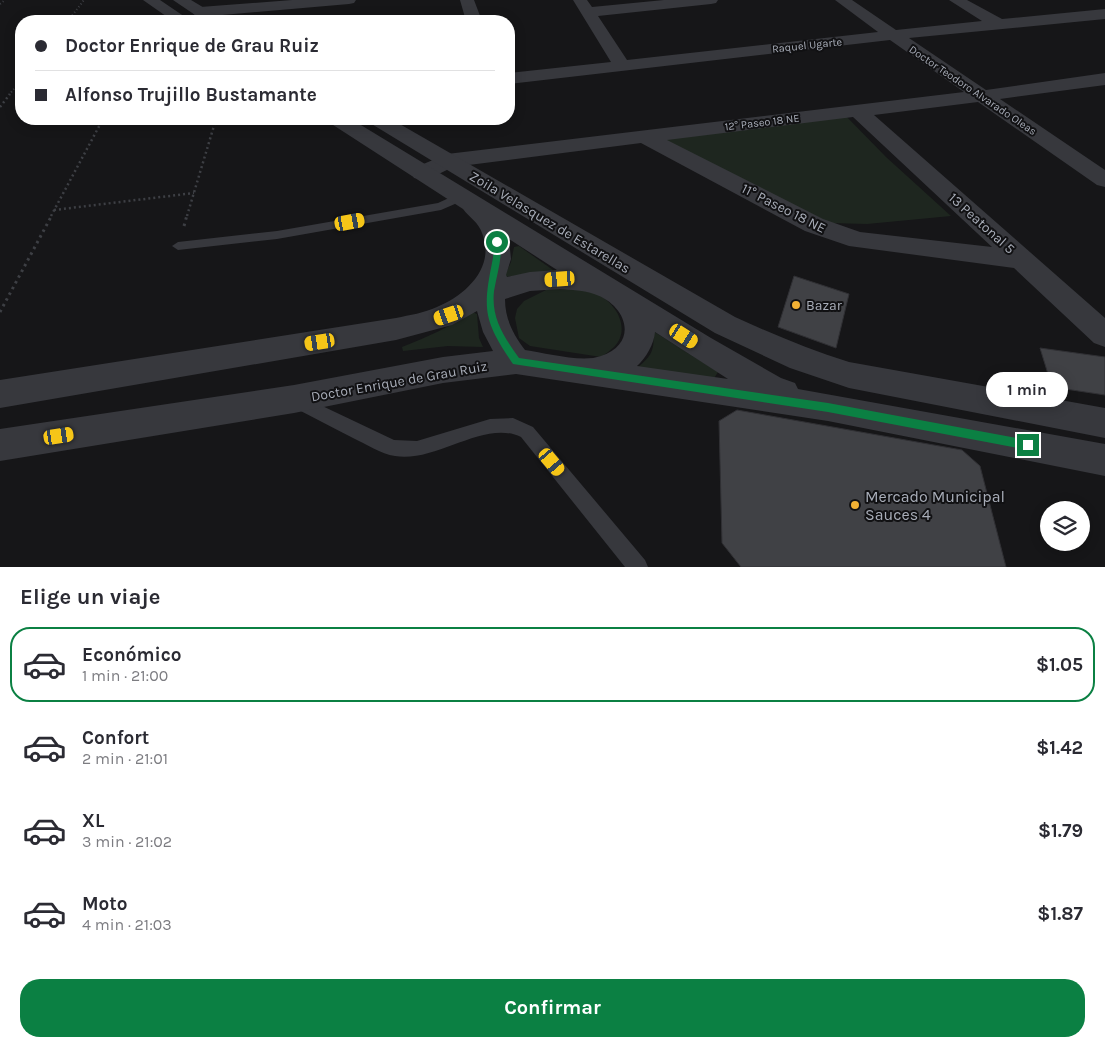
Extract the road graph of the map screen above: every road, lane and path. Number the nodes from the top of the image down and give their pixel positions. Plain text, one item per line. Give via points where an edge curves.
1 (5, 0) edge
2 (84, 0) edge
3 (150, 0) edge
4 (180, 0) edge
5 (349, 0) edge
6 (467, 0) edge
7 (711, 0) edge
8 (842, 0) edge
9 (956, 0) edge
10 (0, 4) edge
11 (1067, 4) dead end
12 (584, 6) edge
13 (200, 12) junction
14 (1105, 14) edge
15 (73, 15) edge
16 (174, 15) edge
17 (205, 15) edge
18 (472, 15) edge
19 (1088, 16) junction
20 (998, 24) junction
21 (1105, 26) edge
22 (893, 35) junction
23 (622, 66) junction
24 (515, 78) edge
25 (1103, 81) edge
26 (15, 88) edge
27 (982, 96) junction
28 (0, 107) edge
29 (858, 111) junction
30 (100, 125) edge
31 (214, 125) edge
32 (346, 125) edge
33 (387, 125) edge
34 (645, 137) junction
35 (447, 161) junction
36 (422, 173) junction
37 (1105, 180) edge
38 (194, 193) junction
39 (467, 202) junction
40 (54, 210) junction
41 (178, 246) joint
42 (1022, 260) junction
43 (606, 286) junction
44 (485, 289) junction
45 (0, 312) edge
46 (1105, 335) edge
47 (516, 361) junction
48 (584, 371) junction
49 (0, 394) edge
50 (294, 399) junction
51 (828, 408) junction
52 (1105, 423) edge
53 (0, 446) edge
54 (1105, 460) edge
55 (638, 567) edge

1 - 10 path
2 - 15 path
3 - 16 street
4 - 13 street
5 - 13 street
6 - 18 street
7 - 12 street
8 - 22 street, Doctor Teodoro Alvarado Oleas
9 - 20 street
11 - 19 street
12 - 23 street
13 - 17 street
14 - 19 street, Raquel Ugarte
19 - 20 street, Raquel Ugarte
19 - 21 street
20 - 22 street, Raquel Ugarte
22 - 23 street, Raquel Ugarte
22 - 27 street, Doctor Teodoro Alvarado Oleas
23 - 24 street, Raquel Ugarte
25 - 27 street, 12° Paseo 18 NE
26 - 28 path
27 - 29 street, 12° Paseo 18 NE
27 - 37 street, Doctor Teodoro Alvarado Oleas
29 - 34 street, 12° Paseo 18 NE
29 - 42 street, 13 Peatonal 5
30 - 40 path
31 - 38 path
32 - 36 street, Zoila Velasquez de Estarellas
33 - 35 street, Zoila Velasquez de Estarellas
34 - 35 street, 12° Paseo 18 NE
34 - 42 street, 11° Paseo 18 NE via 833,232 858,240
35 - 36 street, 12° Paseo 18 NE
35 - 52 street, Zoila Velasquez de Estarellas via 724,325 778,351 849,375
36 - 39 street, Zoila Velasquez de Estarellas
38 - 40 path
38 - 41 path
39 - 41 lane via 286,233
39 - 43 street, Zoila Velasquez de Estarellas
39 - 44 street via 494,232 497,242
40 - 45 path
42 - 46 street, 13 Peatonal 5
43 - 44 street via 560,279
43 - 48 street via 632,308 638,317 640,336 630,354 621,361 610,367
43 - 51 street, Zoila Velasquez de Estarellas via 770,388
44 - 47 street via 492,320
44 - 49 street via 431,321 396,329
47 - 48 street, Doctor Enrique de Grau Ruiz
47 - 50 street, Doctor Enrique de Grau Ruiz via 444,370
48 - 51 street, Doctor Enrique de Grau Ruiz
50 - 53 street, Doctor Enrique de Grau Ruiz
50 - 55 lane via 394,448 417,449 490,426 513,425 527,432
51 - 54 street

